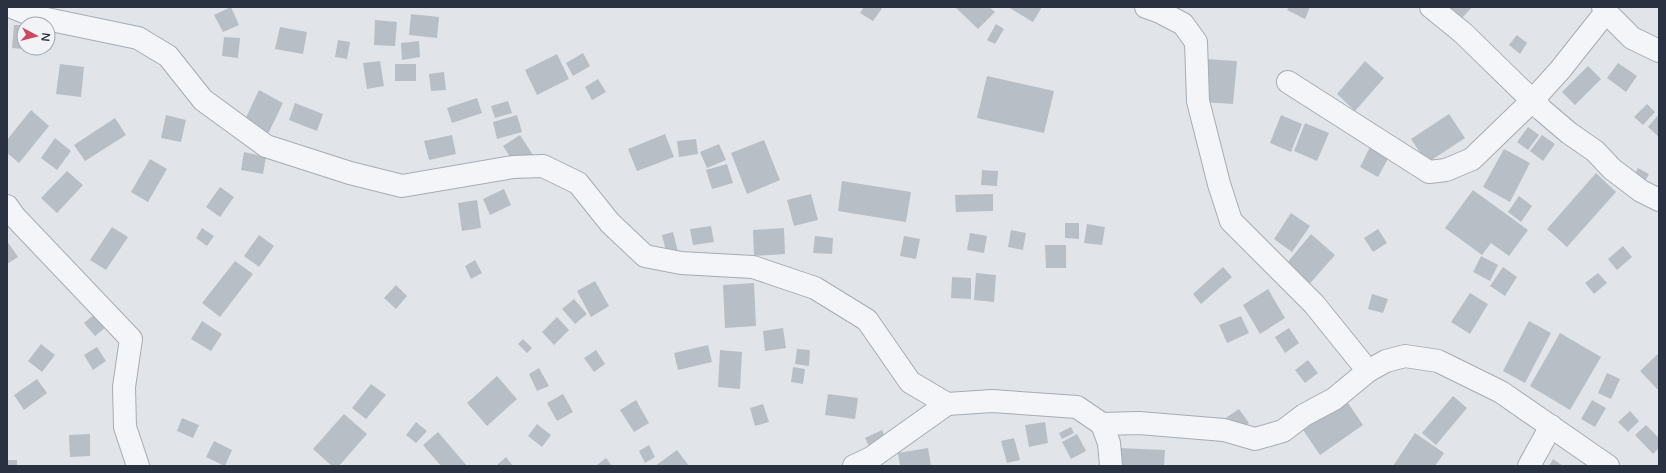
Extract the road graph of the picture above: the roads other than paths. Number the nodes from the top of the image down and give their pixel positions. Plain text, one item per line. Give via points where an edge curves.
1 (12, 7) edge
2 (1146, 7) edge
3 (1431, 7) edge
4 (1605, 10) edge
5 (1659, 51) edge
6 (1288, 82) dead end
7 (1532, 101) junction
8 (1659, 200) edge
9 (7, 206) edge
10 (1368, 371) junction
11 (947, 404) junction
12 (1102, 424) junction
13 (1551, 426) junction
14 (138, 466) edge
15 (854, 466) edge
16 (1111, 466) edge
17 (1529, 466) edge
18 (1608, 466) edge

1 - 11 street via 37,17 138,38 168,56 203,100 266,146 350,173 402,186 513,167 543,166 578,183 610,223 645,256 681,263 754,267 815,288 867,320 910,382
2 - 10 street via 1183,24 1196,42 1198,101 1231,221 1314,304
3 - 7 street via 1463,33
4 - 5 street via 1632,38
4 - 7 street via 1560,70
6 - 7 street via 1429,172 1446,170 1472,159
7 - 8 street via 1569,133 1595,151 1612,169 1641,191
9 - 14 street via 131,339 124,387 125,427
10 - 12 street via 1334,399 1304,415 1283,432 1254,439 1224,430 1139,423
10 - 13 street via 1386,361 1405,356 1438,361 1501,392
11 - 12 street via 992,401 1077,407
11 - 15 street via 871,458
12 - 16 street via 1109,443
13 - 17 street
13 - 18 street

